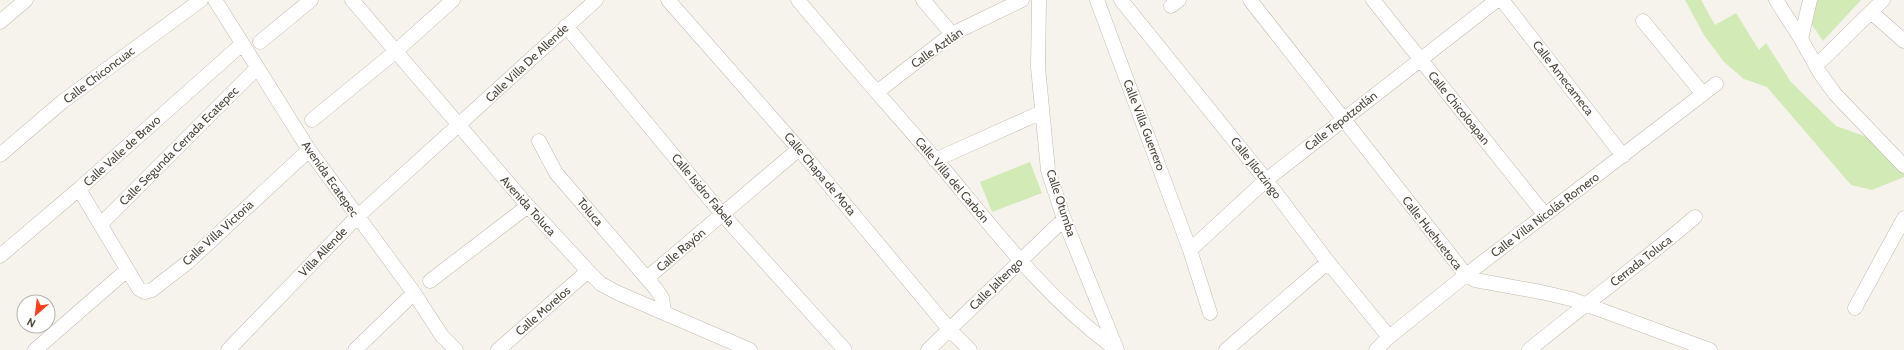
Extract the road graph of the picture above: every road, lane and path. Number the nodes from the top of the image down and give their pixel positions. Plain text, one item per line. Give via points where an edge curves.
1 (26, 0) edge
2 (201, 0) edge
3 (216, 0) edge
4 (311, 0) edge
5 (352, 0) edge
6 (454, 0) edge
7 (596, 0) edge
8 (668, 0) edge
9 (798, 0) edge
10 (923, 0) edge
11 (1022, 0) edge
12 (1039, 0) edge
13 (1097, 0) edge
14 (1121, 0) edge
15 (1250, 0) edge
16 (1373, 0) edge
17 (1497, 0) edge
18 (1502, 0) edge
19 (1776, 0) edge
20 (1810, 0) edge
21 (1883, 0) edge
22 (1871, 12) junction
23 (1643, 21) dead end
24 (0, 22) edge
25 (566, 26) junction
26 (952, 34) junction
27 (1801, 39) junction
28 (1904, 41) edge
29 (260, 42) dead end
30 (242, 44) junction
31 (395, 52) junction
32 (1420, 59) junction
33 (1816, 66) junction
34 (257, 68) junction
35 (1716, 84) dead end
36 (877, 92) junction
37 (1703, 94) junction
38 (1042, 112) junction
39 (1344, 118) junction
40 (312, 120) dead end
41 (458, 126) junction
42 (539, 141) dead end
43 (799, 149) junction
44 (309, 150) junction
45 (0, 155) edge
46 (1623, 156) junction
47 (935, 160) junction
48 (1904, 166) edge
49 (1266, 180) junction
50 (80, 189) junction
51 (528, 206) junction
52 (722, 214) junction
53 (1545, 215) junction
54 (357, 217) junction
55 (1064, 218) junction
56 (1695, 218) dead end
57 (1904, 218) edge
58 (101, 224) junction
59 (1190, 250) junction
60 (0, 256) edge
61 (1020, 260) junction
62 (1328, 262) junction
63 (127, 270) junction
64 (588, 271) junction
65 (1466, 275) junction
66 (647, 278) junction
67 (430, 281) dead end
68 (414, 293) junction
69 (1586, 304) junction
70 (1855, 308) dead end
71 (664, 312) junction
72 (1210, 313) dead end
73 (949, 329) junction
74 (1389, 337) junction
75 (1695, 349) edge
76 (35, 350) edge
77 (228, 350) edge
78 (355, 350) edge
79 (456, 350) edge
80 (498, 350) edge
81 (750, 350) edge
82 (845, 350) edge
83 (928, 350) edge
84 (970, 350) edge
85 (1117, 350) edge
86 (1226, 350) edge
87 (1376, 350) edge
88 (1529, 350) edge
89 (1710, 350) edge

1 - 24 street
2 - 45 street, Calle Chiconcuac via 62,102
3 - 30 street, Avenida Ecatepec
4 - 29 street
5 - 31 street, Avenida Toluca
6 - 31 street
7 - 25 street, Calle Villa De Allende
8 - 43 street, Calle Chapa de Mota
9 - 36 street, Calle Villa del Carbón
10 - 26 street
11 - 26 street, Calle Aztlán
12 - 38 street, Calle Otumba via 1038,67
13 - 59 street, Calle Villa Guerrero
14 - 49 street, Calle Jilotzingo
15 - 39 street, Calle Huehuetoca
16 - 32 street, Calle Chicoloapan
17 - 32 street, Calle Tepotzotlán
18 - 46 street, Calle Amecameca
19 - 27 street
20 - 27 street
21 - 22 street
22 - 28 street
22 - 33 street
23 - 37 street
25 - 41 street, Calle Villa De Allende
25 - 52 street, Calle Isidro Fabela
26 - 36 street, Calle Aztlán
27 - 33 street
30 - 34 street, Avenida Ecatepec
30 - 50 street, Calle Valle de Bravo
31 - 40 street
31 - 41 street, Avenida Toluca
32 - 39 street, Calle Tepotzotlán
32 - 53 street, Calle Chicoloapan
33 - 48 street via 1835,94
34 - 44 street, Avenida Ecatepec
34 - 58 street, Calle Segunda Cerrada Ecatepec
35 - 37 street, Calle Villa Nicolás Romero
36 - 47 street, Calle Villa del Carbón
37 - 46 street, Calle Villa Nicolás Romero
38 - 47 street
38 - 55 street, Calle Otumba via 1048,170
39 - 49 street, Calle Tepotzotlán
39 - 65 street, Calle Huehuetoca
41 - 51 street, Avenida Toluca
41 - 54 street, Villa Allende
42 - 66 street, Toluca via 556,173
43 - 52 street, Calle Rayón
43 - 73 street, Calle Chapa de Mota
44 - 54 street, Avenida Ecatepec
44 - 63 street, Calle Villa Victoria via 188,262 152,290 145,292 139,289
46 - 53 street, Calle Villa Nicolás Romero
47 - 61 street, Calle Villa del Carbón
49 - 59 street, Calle Tepotzotlán
49 - 62 street, Calle Jilotzingo
50 - 58 street, Calle Villa Victoria
50 - 60 street, Calle Valle de Bravo
51 - 64 street, Avenida Toluca
51 - 67 street
52 - 66 street, Calle Rayón
52 - 82 street, Calle Isidro Fabela
53 - 65 street, Calle Villa Nicolás Romero
54 - 68 street, Avenida Ecatepec
54 - 77 street, Villa Allende
55 - 61 street, Calle Jaltengo
55 - 85 street, Calle Otumba
56 - 69 street, Cerrada Toluca via 1643,262
57 - 70 street
58 - 63 street, Calle Villa Victoria
59 - 72 street, Calle Villa Guerrero
61 - 73 street, Calle Jaltengo
61 - 85 street, Calle Villa del Carbón via 1071,314
62 - 74 street, Calle Jilotzingo
62 - 86 street
63 - 76 street
64 - 71 street, Avenida Toluca via 601,284
64 - 80 street, Calle Morelos
65 - 69 street, Calle Huehuetoca via 1475,280 1541,292
65 - 74 street, Calle Villa Nicolás Romero
66 - 71 street, Calle Rayón via 662,298
68 - 78 street
68 - 79 street, Avenida Ecatepec via 442,336
69 - 75 street, Calle Huehuetoca
69 - 88 street
71 - 81 street, Avenida Toluca
73 - 83 street, Calle Jaltengo
73 - 84 street, Calle Chapa de Mota
74 - 87 street, Calle Villa Nicolás Romero
75 - 89 street, Calle Huehuetoca

